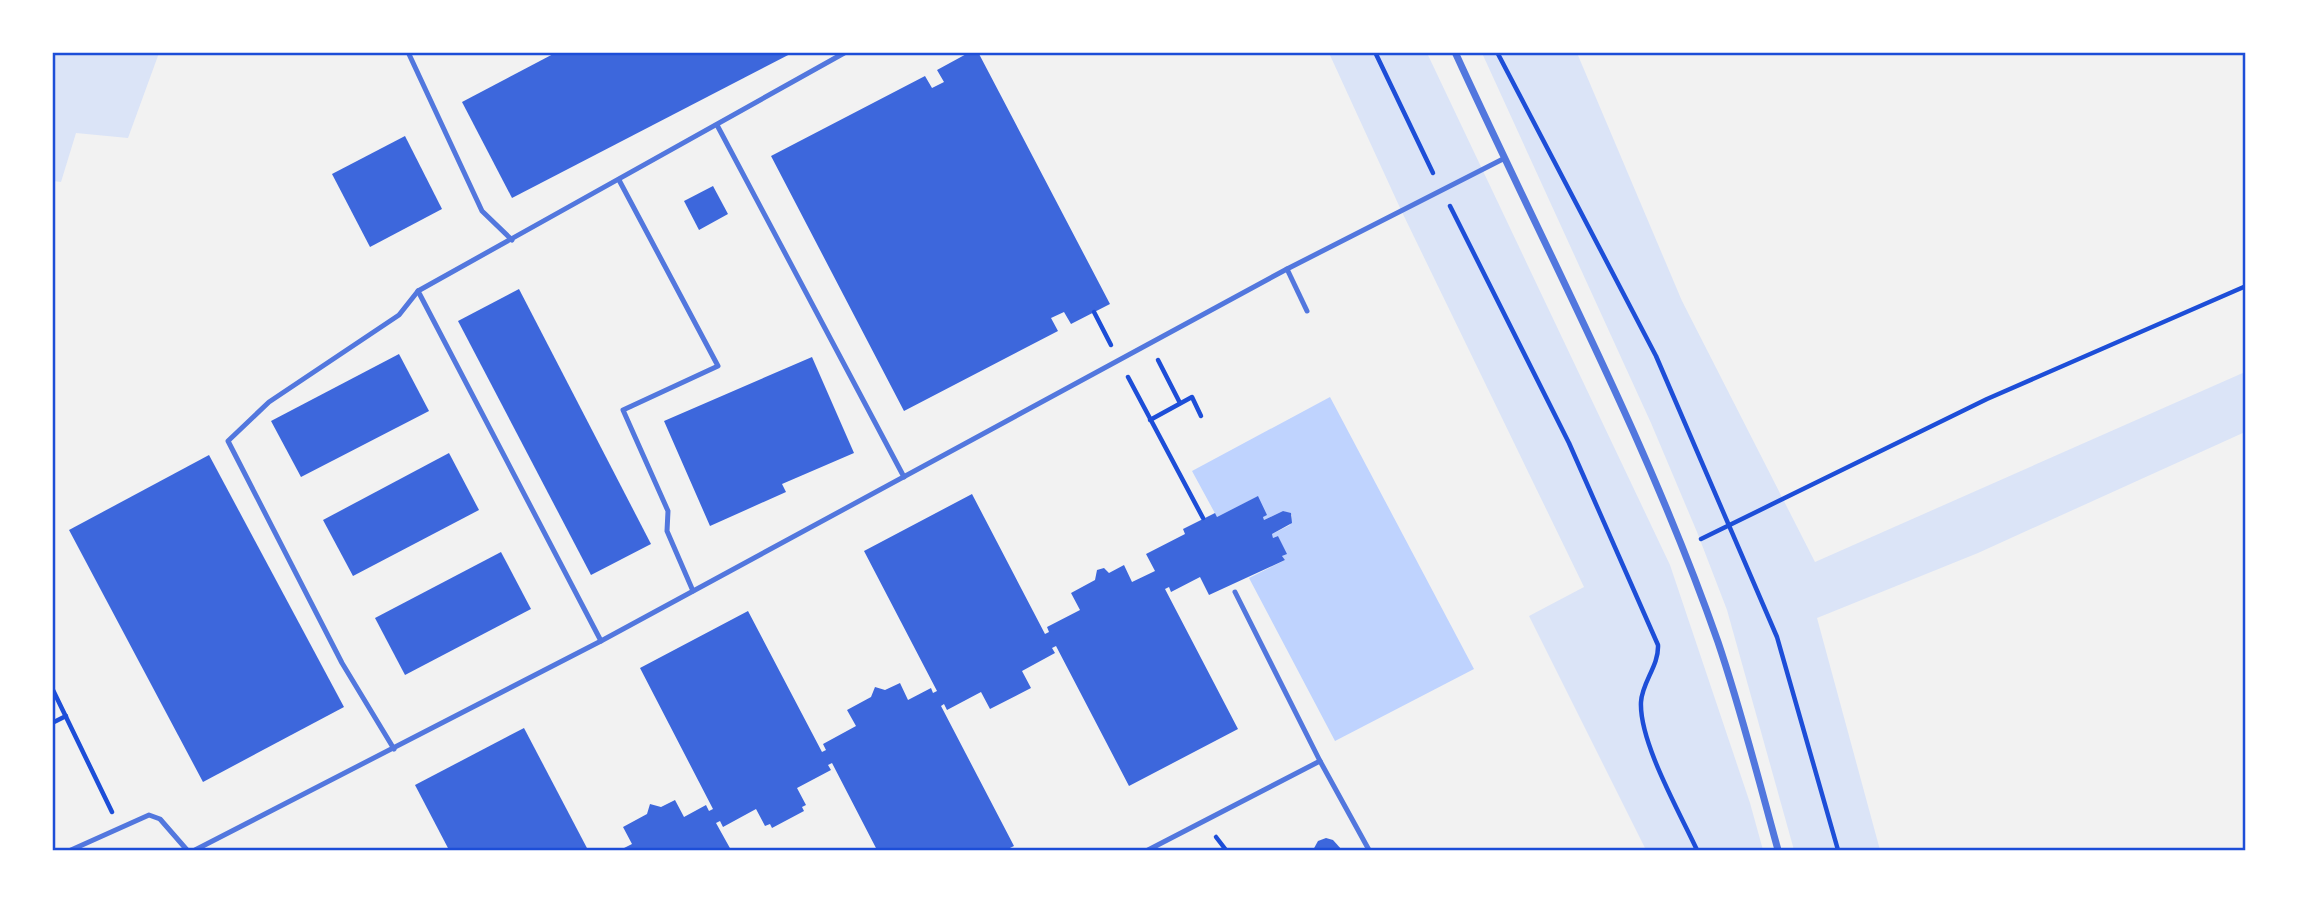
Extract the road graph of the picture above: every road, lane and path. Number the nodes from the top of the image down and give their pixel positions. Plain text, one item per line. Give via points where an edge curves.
1 (408, 52) edge
2 (846, 52) edge
3 (1375, 52) edge
4 (1455, 52) edge
5 (1497, 52) edge
6 (717, 125) junction
7 (1503, 159) junction
8 (619, 180) junction
9 (1441, 190) junction
10 (512, 240) junction
11 (1287, 269) junction
12 (2245, 286) edge
13 (418, 291) junction
14 (1307, 311) dead end
15 (1094, 312) dead end
16 (1150, 344) junction
17 (1119, 361) junction
18 (1180, 404) junction
19 (1201, 416) dead end
20 (1150, 420) junction
21 (904, 477) junction
22 (1203, 518) dead end
23 (1728, 526) junction
24 (1681, 549) junction
25 (693, 591) junction
26 (1235, 592) dead end
27 (601, 641) junction
28 (52, 688) edge
29 (66, 716) junction
30 (52, 723) edge
31 (394, 749) junction
32 (1320, 761) junction
33 (118, 826) junction
34 (71, 850) edge
35 (187, 850) edge
36 (195, 850) edge
37 (1148, 850) edge
38 (1369, 850) edge
39 (1697, 850) edge
40 (1778, 850) edge
41 (1838, 850) edge

1 - 10 lane via 482,211
2 - 6 lane
3 - 9 path
4 - 7 street
5 - 23 path via 1656,356
6 - 8 lane
6 - 21 lane
7 - 9 lane
7 - 24 street
8 - 10 lane
8 - 25 lane via 718,366 623,410 668,511 667,531
9 - 11 lane
9 - 39 path via 1569,443 1658,645 1658,658 1641,701 1644,727
10 - 13 lane
11 - 14 lane
11 - 16 lane
12 - 23 path via 1987,399
13 - 27 lane
13 - 31 lane via 399,315 269,401 228,441 342,663
15 - 17 path
16 - 17 lane
16 - 18 path
17 - 20 path
17 - 21 lane
18 - 19 path via 1192,397
18 - 20 path
20 - 22 path
21 - 25 lane
23 - 24 path
23 - 41 path via 1777,637
24 - 40 street via 1718,643
25 - 27 lane
26 - 32 lane
27 - 31 lane
28 - 29 path
29 - 30 path
29 - 33 path
31 - 36 lane
32 - 37 lane
32 - 38 lane
33 - 34 lane
33 - 35 lane via 149,815 160,818

